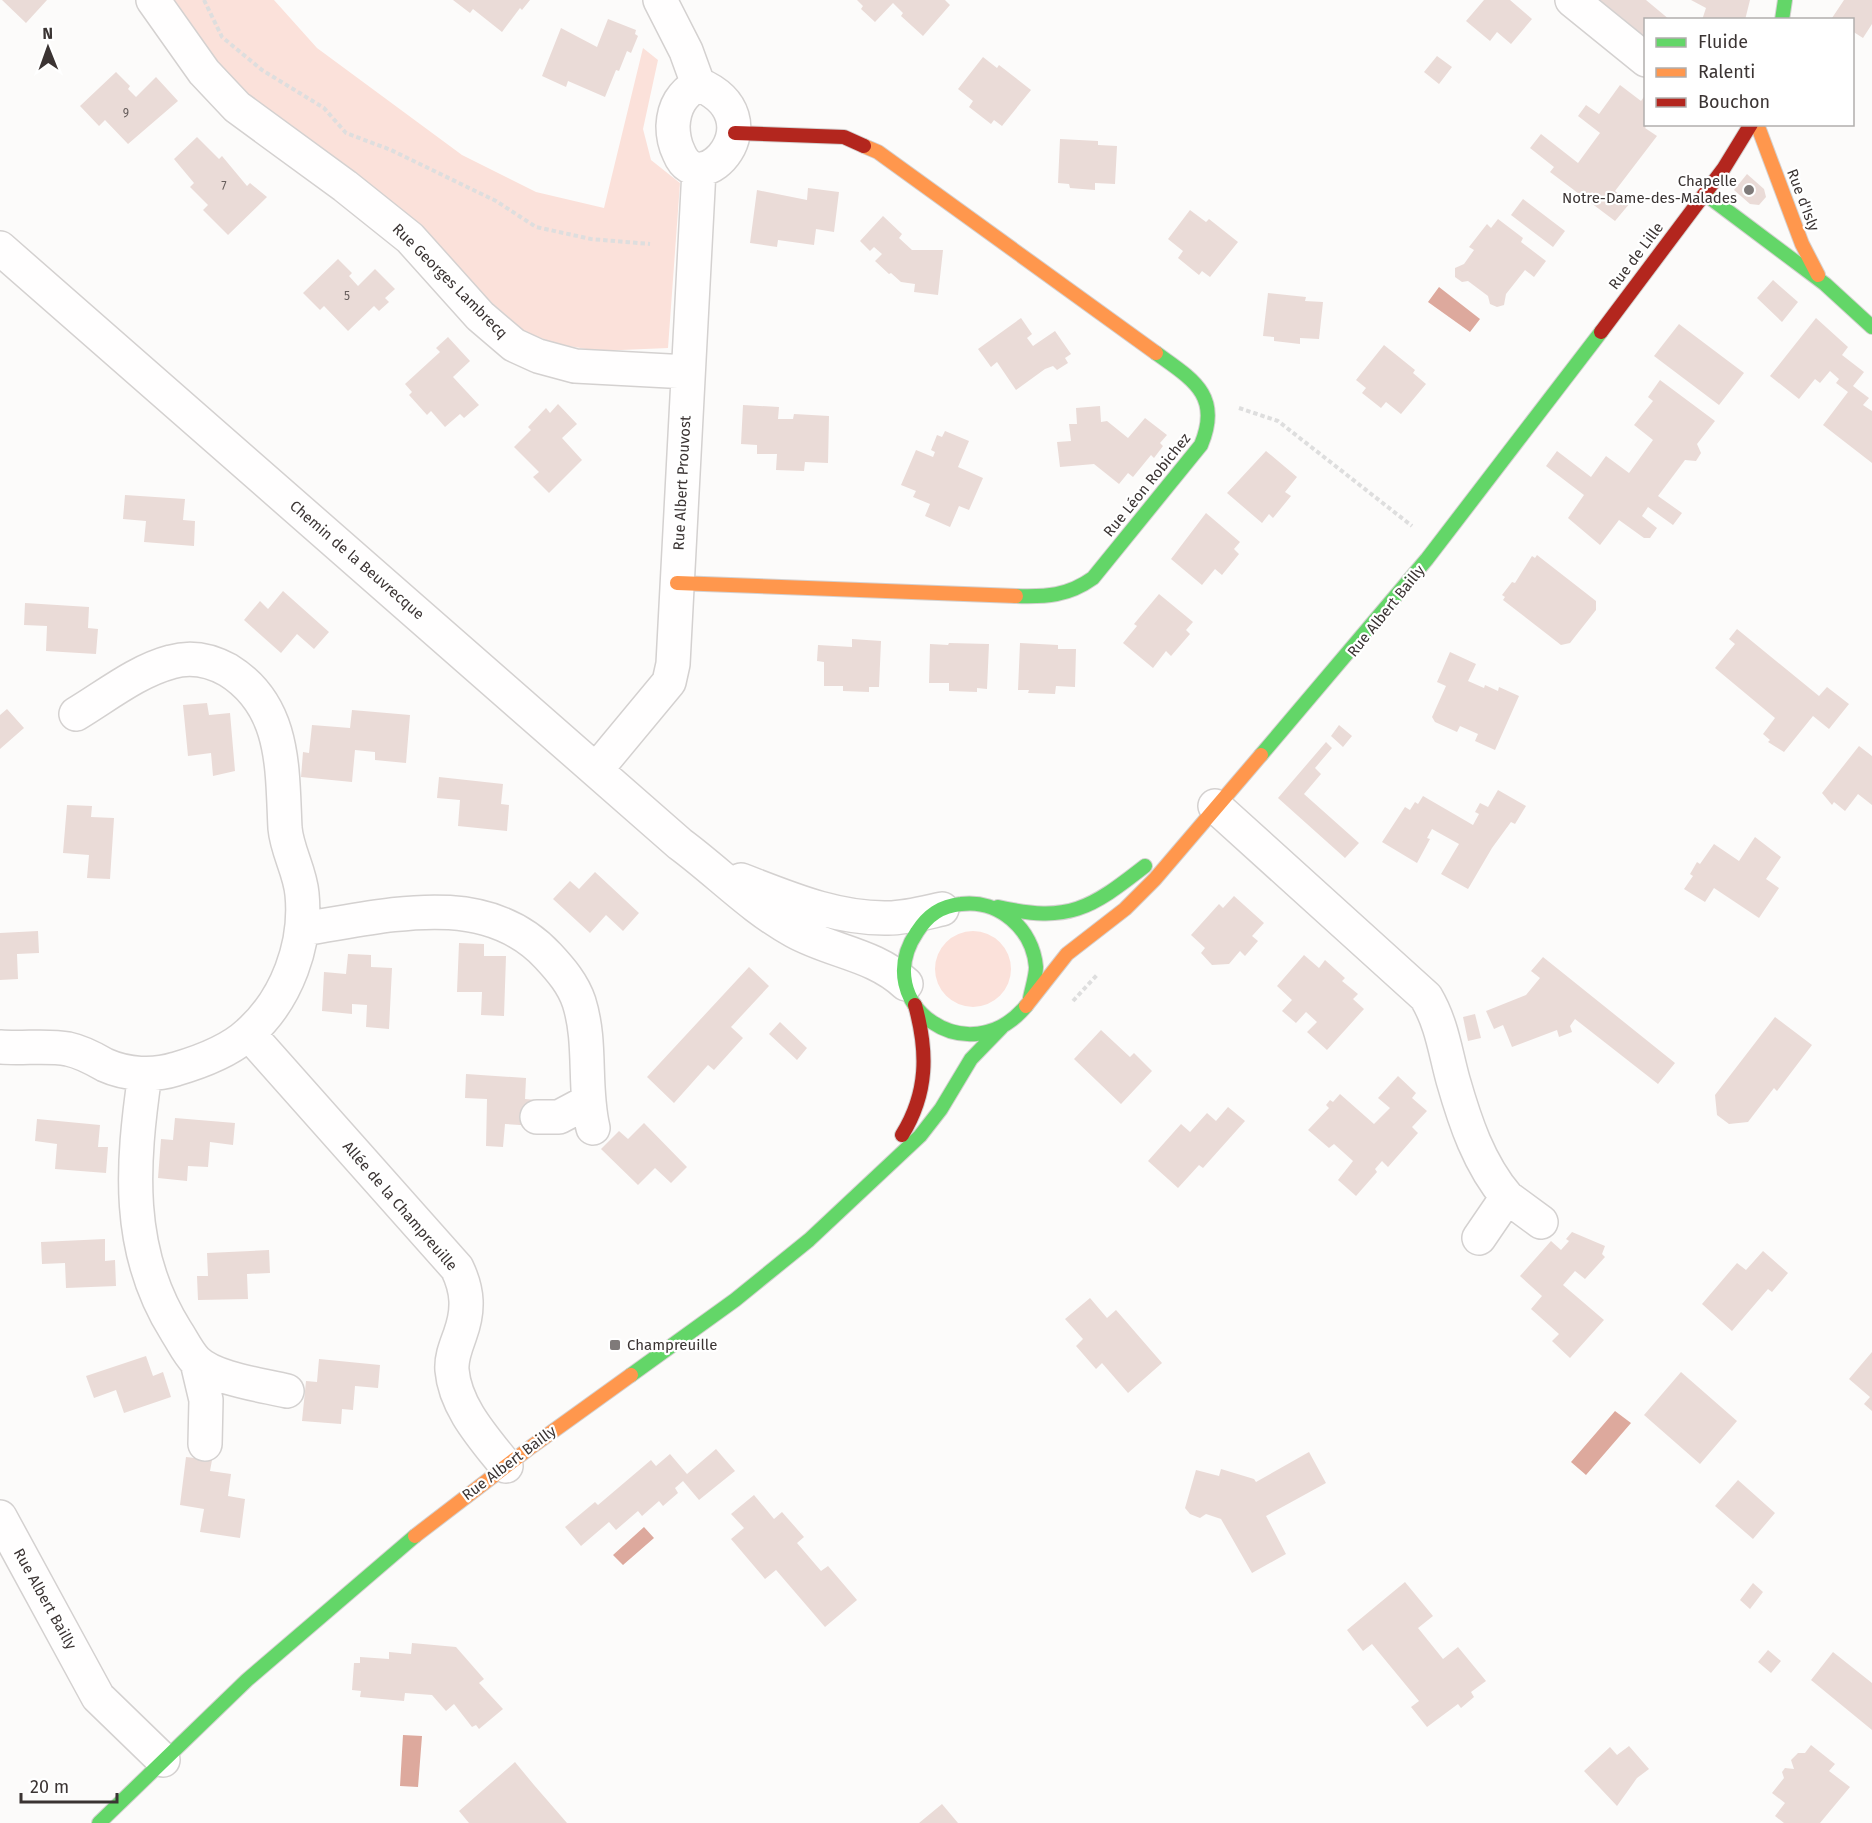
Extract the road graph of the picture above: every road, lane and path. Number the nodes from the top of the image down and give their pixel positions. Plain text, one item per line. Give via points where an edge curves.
1 (153, 0) edge
2 (204, 0) edge
3 (660, 0) edge
4 (1572, 0) edge
5 (1785, 0) edge
6 (1782, 18) edge
7 (1644, 58) edge
8 (698, 84) junction
9 (1744, 128) edge
10 (735, 133) junction
11 (699, 170) junction
12 (1705, 194) junction
13 (650, 244) dead end
14 (0, 248) edge
15 (1825, 284) junction
16 (1872, 327) edge
17 (688, 372) junction
18 (1204, 396) junction
19 (1544, 405) joint
20 (1398, 516) dead end
21 (677, 583) junction
22 (76, 714) dead end
23 (596, 770) junction
24 (1215, 806) junction
25 (716, 870) junction
26 (992, 906) junction
27 (942, 909) junction
28 (303, 929) junction
29 (910, 995) junction
30 (1030, 998) junction
31 (1002, 1027) junction
32 (249, 1034) junction
33 (0, 1047) edge
34 (145, 1074) junction
35 (537, 1117) dead end
36 (868, 1183) junction
37 (1507, 1197) junction
38 (1541, 1222) dead end
39 (1479, 1238) dead end
40 (197, 1362) junction
41 (287, 1391) dead end
42 (205, 1444) dead end
43 (506, 1466) junction
44 (0, 1517) edge
45 (163, 1760) junction
46 (99, 1823) edge

1 - 17 street, Rue Georges Lambrecq via 204,72 237,107 410,238 480,316 514,345 548,360 575,366
2 - 13 path via 222,37 262,70 324,108 346,133 391,150 496,201 536,227 591,239
3 - 8 street
4 - 7 street
5 - 6 main road
8 - 10 street via 724,100
8 - 11 street via 686,92 675,109 673,128 681,159
9 - 12 main road, Rue de Lille
9 - 15 main road, Rue d'Isly via 1810,264
10 - 11 street via 715,165
10 - 18 main road via 844,136 878,152 1195,381
11 - 17 street, Rue Albert Prouvost
12 - 15 main road, Rue d'Isly
12 - 19 main road, Rue de Lille
14 - 23 street, Chemin de la Beuvrecque
15 - 16 main road, Rue d'Isly
17 - 21 street, Rue Albert Prouvost
18 - 20 path via 1278,421
18 - 21 main road, Rue Léon Robichez via 1208,416 1206,438 1195,455 1093,578 1078,589 1052,597
19 - 24 main road, Rue Albert Bailly via 1363,640
21 - 23 street, Rue Albert Prouvost via 669,682
22 - 28 street via 140,675 172,661 209,662 244,682 264,705 278,738 284,774 285,829 302,890
23 - 25 street, Chemin de la Beuvrecque via 680,844
24 - 26 main road via 1118,887 1074,911 1038,915
24 - 30 main road via 1183,849 1141,894 1056,965
24 - 37 street via 1426,998 1442,1031 1471,1135 1494,1182
25 - 27 street, Chemin de la Beuvrecque via 819,908 857,916 898,917
25 - 29 street, Chemin de la Beuvrecque via 794,931 875,962
26 - 27 main road via 972,902
26 - 30 main road via 1010,915 1030,939 1037,969
27 - 29 main road via 912,936 905,960
28 - 32 street via 294,965 267,1014
28 - 35 street via 455,912 491,918 537,945 561,971 578,1000 587,1032 591,1115
29 - 31 main road via 934,1024 958,1034 976,1035
29 - 36 main road via 921,1025 926,1066 920,1102 912,1122
30 - 31 main road via 1019,1015
31 - 36 main road via 971,1059 932,1122
32 - 34 street via 176,1070
32 - 43 street, Allée de la Champreuille via 457,1268 466,1288 467,1310 454,1351 455,1387 476,1427
33 - 34 street via 66,1048 121,1071
34 - 40 street via 135,1175 143,1257 158,1300
36 - 43 main road, Rue Albert Bailly via 753,1286
37 - 38 street
37 - 39 street
40 - 41 street via 230,1377
40 - 42 street via 206,1400
43 - 45 main road, Rue Albert Bailly via 331,1606
44 - 45 street, Rue Albert Bailly via 98,1697
45 - 46 main road, Rue Albert Bailly

